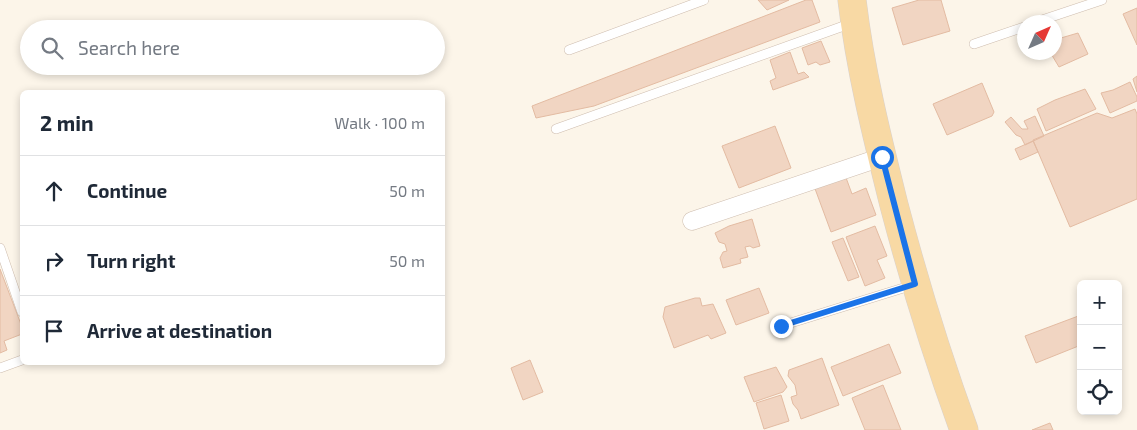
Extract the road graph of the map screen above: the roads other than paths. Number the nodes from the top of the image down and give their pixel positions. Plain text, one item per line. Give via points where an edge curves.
1 (704, 0) edge
2 (1102, 0) edge
3 (854, 11) edge
4 (1057, 15) edge
5 (1017, 29) edge
6 (974, 44) dead end
7 (569, 50) dead end
8 (556, 129) dead end
9 (882, 157) junction
10 (692, 222) dead end
11 (0, 248) edge
12 (915, 284) junction
13 (20, 306) edge
14 (781, 326) dead end
15 (20, 361) edge
16 (0, 368) edge
17 (964, 430) edge

1 - 7 lane
2 - 4 lane
3 - 8 lane
3 - 9 main road
5 - 6 lane
9 - 10 street
9 - 12 main road
11 - 13 lane
12 - 14 lane
12 - 17 main road
15 - 16 lane

